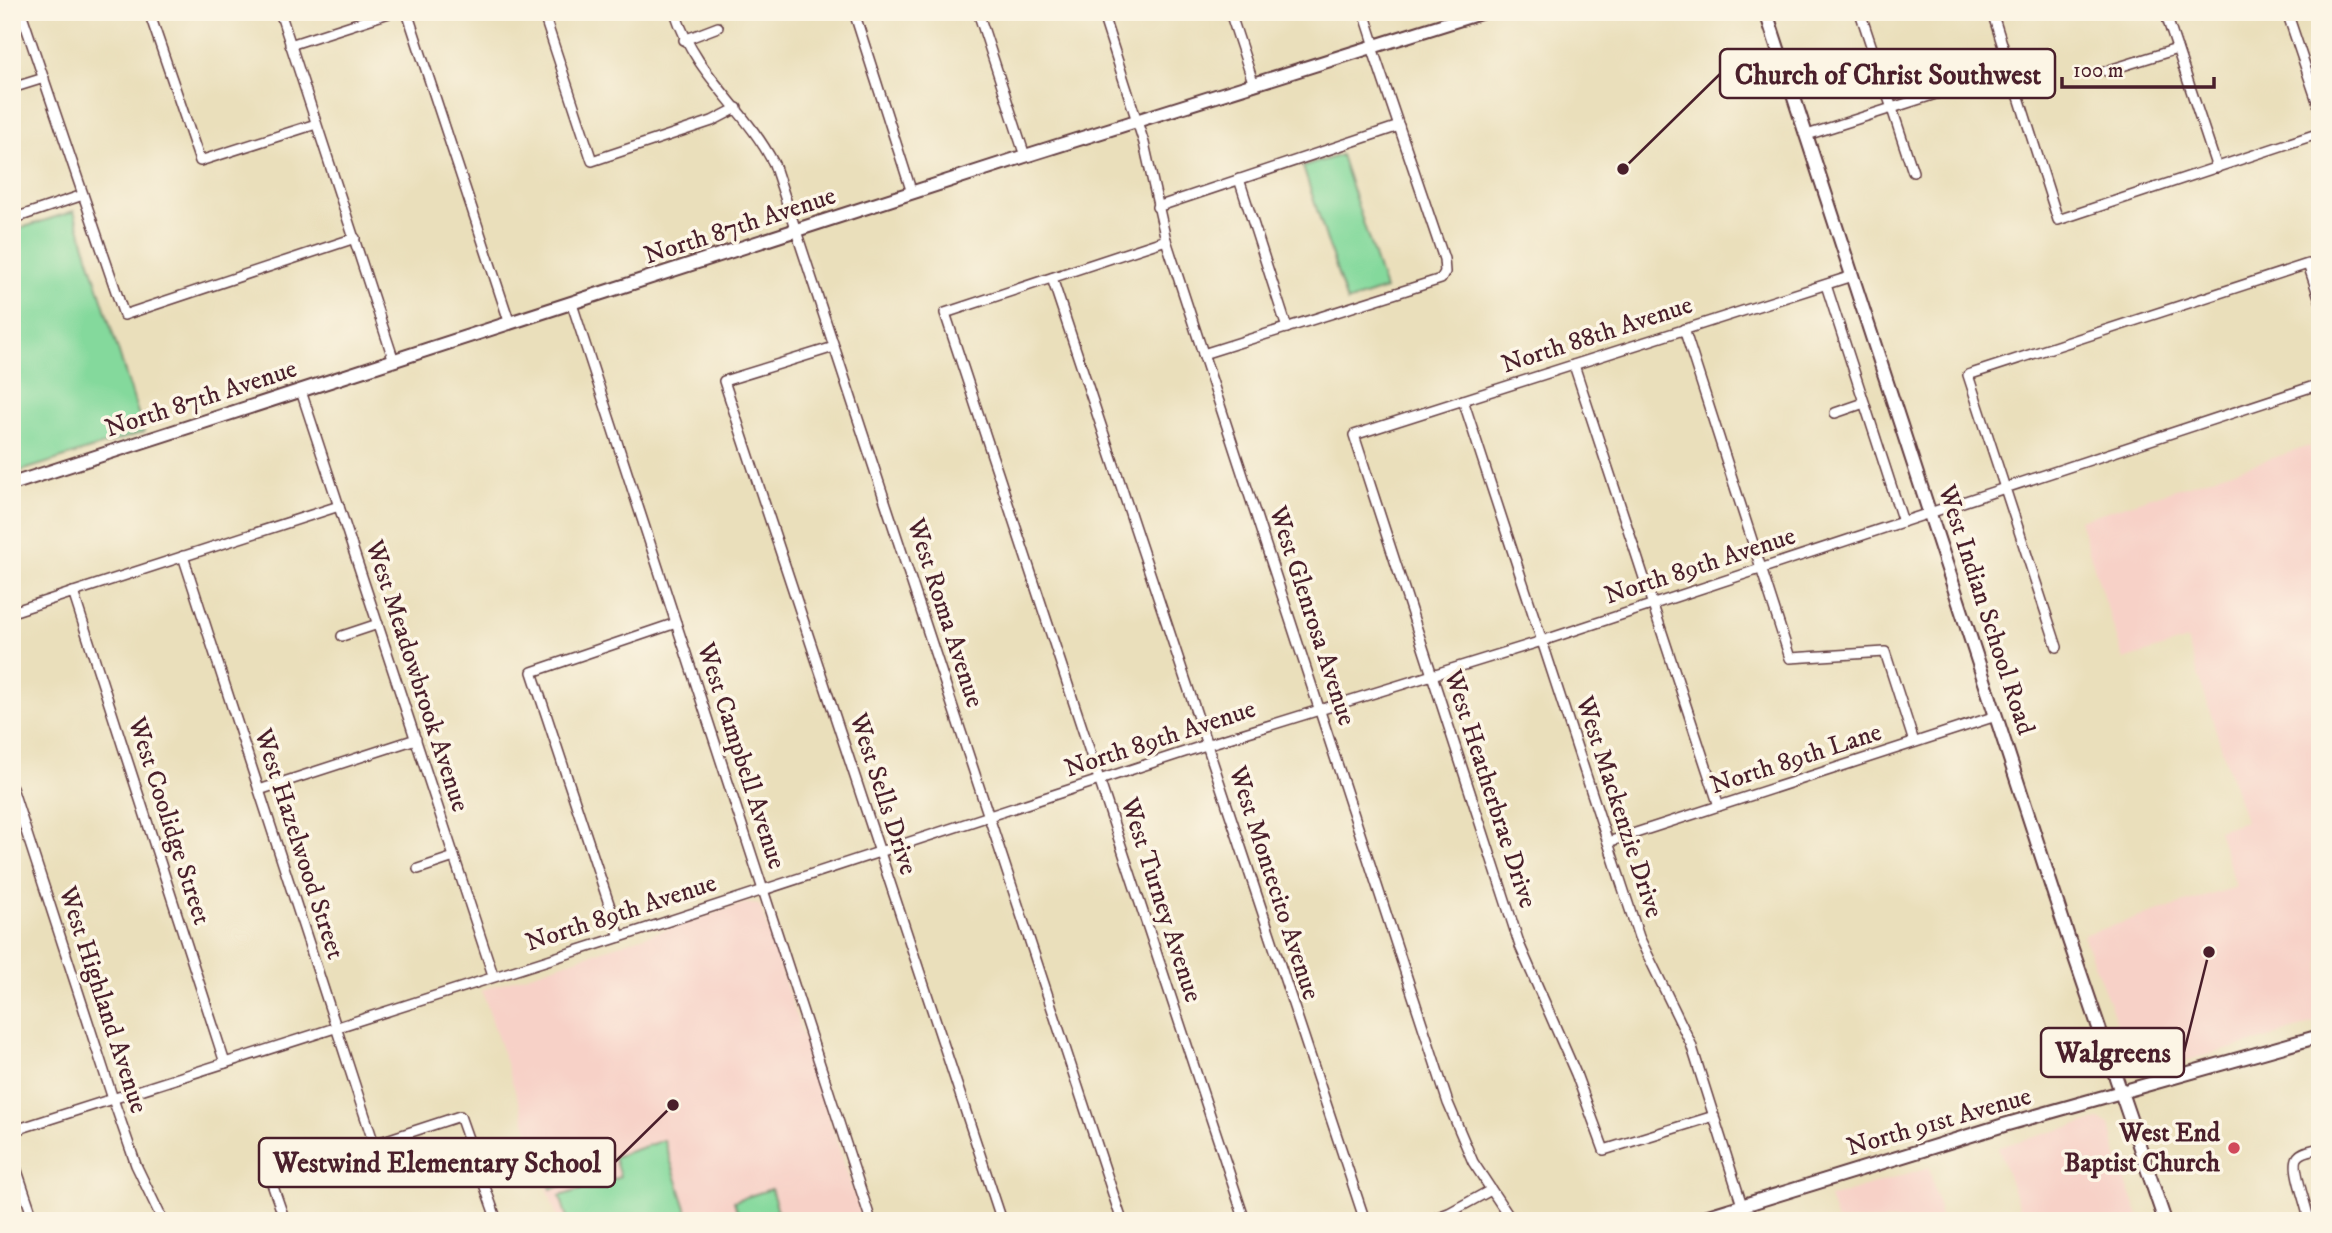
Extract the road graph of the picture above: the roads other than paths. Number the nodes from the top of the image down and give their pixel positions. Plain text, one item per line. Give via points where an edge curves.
1 (21, 12) edge
2 (149, 12) edge
3 (280, 12) edge
4 (392, 12) edge
5 (407, 12) edge
6 (543, 12) edge
7 (675, 12) edge
8 (854, 12) edge
9 (978, 12) edge
10 (1102, 12) edge
11 (1230, 12) edge
12 (1364, 12) edge
13 (1483, 12) edge
14 (1766, 12) edge
15 (1860, 12) edge
16 (1992, 12) edge
17 (2165, 12) edge
18 (2287, 12) edge
19 (718, 27) dead end
20 (684, 40) junction
21 (290, 45) junction
22 (1374, 47) junction
23 (2177, 49) junction
24 (2011, 70) junction
25 (2106, 71) dead end
26 (44, 78) junction
27 (1254, 85) junction
28 (12, 88) edge
29 (1891, 107) junction
30 (737, 108) junction
31 (2320, 110) edge
32 (1137, 121) junction
33 (316, 124) junction
34 (1399, 126) junction
35 (2320, 133) edge
36 (1807, 135) junction
37 (1024, 156) junction
38 (2217, 168) junction
39 (1913, 172) dead end
40 (1239, 179) junction
41 (912, 193) junction
42 (83, 195) junction
43 (1157, 207) junction
44 (12, 219) edge
45 (797, 232) junction
46 (355, 238) junction
47 (1166, 240) junction
48 (1852, 276) junction
49 (1052, 278) junction
50 (1825, 285) junction
51 (2320, 300) edge
52 (572, 303) junction
53 (510, 324) junction
54 (1287, 328) junction
55 (1684, 329) junction
56 (834, 347) junction
57 (1203, 354) junction
58 (394, 361) junction
59 (1573, 365) junction
60 (2320, 384) edge
61 (301, 391) junction
62 (1464, 400) junction
63 (1864, 403) junction
64 (1835, 413) dead end
65 (1354, 435) joint
66 (12, 484) edge
67 (2004, 486) junction
68 (339, 506) junction
69 (1931, 513) junction
70 (1903, 522) junction
71 (183, 556) junction
72 (1763, 568) junction
73 (72, 592) junction
74 (1652, 604) junction
75 (12, 612) edge
76 (676, 623) junction
77 (378, 624) junction
78 (342, 636) dead end
79 (1542, 640) junction
80 (2057, 647) dead end
81 (1431, 677) junction
82 (1320, 710) junction
83 (1996, 716) junction
84 (416, 739) junction
85 (1914, 743) junction
86 (1206, 745) junction
87 (1099, 780) junction
88 (12, 788) edge
89 (259, 790) junction
90 (1719, 806) junction
91 (990, 815) junction
92 (1608, 842) junction
93 (879, 851) junction
94 (454, 856) junction
95 (418, 869) dead end
96 (762, 889) junction
97 (620, 937) junction
98 (493, 975) junction
99 (337, 1028) junction
100 (2320, 1036) edge
101 (225, 1063) junction
102 (2121, 1093) junction
103 (113, 1099) junction
104 (1714, 1116) junction
105 (12, 1131) edge
106 (374, 1144) junction
107 (2320, 1148) edge
108 (12, 1156) edge
109 (1491, 1190) junction
110 (1741, 1205) junction
111 (34, 1221) edge
112 (163, 1221) edge
113 (285, 1221) edge
114 (497, 1221) edge
115 (871, 1221) edge
116 (1002, 1221) edge
117 (1122, 1221) edge
118 (1245, 1221) edge
119 (1365, 1221) edge
120 (1427, 1221) edge
121 (1512, 1221) edge
122 (1692, 1221) edge
123 (1747, 1221) edge
124 (2165, 1221) edge
125 (2309, 1221) edge

1 - 26 street
2 - 33 street via 200,161
3 - 21 street
4 - 21 street
5 - 53 street
6 - 30 street via 592,161 712,121
7 - 20 street, West Roma Avenue
8 - 41 street
9 - 37 street
10 - 32 street, West Glenrosa Avenue
11 - 27 street
12 - 22 street
13 - 22 main road, North 87th Avenue
14 - 36 main road, West Indian School Road
15 - 29 street
16 - 24 street
17 - 23 street
18 - 31 street
19 - 20 street
20 - 30 street, West Roma Avenue via 704,72
21 - 33 street
22 - 27 main road, North 87th Avenue
22 - 34 street
23 - 25 street
23 - 38 street
24 - 29 street
24 - 38 street via 2059,220
26 - 28 street
26 - 42 street
27 - 32 main road, North 87th Avenue
29 - 36 street
29 - 39 street
30 - 45 street, West Roma Avenue via 774,164
32 - 37 main road, North 87th Avenue
32 - 43 street, West Glenrosa Avenue
33 - 46 street
34 - 40 street
34 - 54 street via 1445,272 1441,279
35 - 38 street
36 - 48 main road, West Indian School Road
37 - 41 main road, North 87th Avenue
40 - 43 street
40 - 54 street
41 - 45 main road, North 87th Avenue
42 - 44 street
42 - 46 street via 124,315
43 - 47 street, West Glenrosa Avenue
45 - 52 main road, North 87th Avenue
45 - 56 street, West Roma Avenue
46 - 58 street
47 - 49 street
47 - 57 street, West Glenrosa Avenue
48 - 50 street, North 88th Avenue
48 - 69 main road, West Indian School Road
49 - 86 street, West Montecito Avenue
49 - 87 street, West Turney Avenue via 944,313
50 - 55 street, North 88th Avenue
50 - 63 street, West Indian School Road
51 - 67 street via 2308,264 1968,375
52 - 53 main road, North 87th Avenue
52 - 76 street, West Campbell Avenue
53 - 58 main road, North 87th Avenue
54 - 57 street
55 - 59 street, North 88th Avenue
55 - 72 street
56 - 91 street, West Roma Avenue
56 - 93 street, West Sells Drive via 724,381
57 - 82 street, West Glenrosa Avenue
58 - 61 main road, North 87th Avenue
59 - 62 street, North 88th Avenue
59 - 74 street
60 - 67 street, North 89th Avenue
61 - 66 main road, North 87th Avenue
61 - 68 street, West Meadowbrook Avenue
62 - 65 street, North 88th Avenue
62 - 79 street, West Mackenzie Drive
63 - 64 street
63 - 70 street, West Indian School Road
65 - 81 street, West Heatherbrae Drive
67 - 69 street, North 89th Avenue
67 - 80 street
68 - 71 street
68 - 77 street, West Meadowbrook Avenue
69 - 70 street, North 89th Avenue
69 - 83 main road, West Indian School Road
70 - 72 street, North 89th Avenue
71 - 73 street
71 - 89 street, West Hazelwood Street
72 - 74 street, North 89th Avenue
72 - 85 street via 1790,658 1885,652
73 - 75 street
73 - 101 street, West Coolidge Street
74 - 79 street, North 89th Avenue
74 - 90 street
76 - 96 street, West Campbell Avenue
76 - 97 street via 532,672
77 - 78 street
77 - 84 street, West Meadowbrook Avenue
79 - 81 street, North 89th Avenue
79 - 92 street, West Mackenzie Drive
81 - 82 street, North 89th Avenue
81 - 104 street, West Heatherbrae Drive via 1520,946 1604,1150
82 - 86 street, North 89th Avenue
82 - 109 street, West Glenrosa Avenue via 1456,1124
83 - 85 street, North 89th Lane
83 - 102 main road, West Indian School Road
84 - 89 street
84 - 94 street, West Meadowbrook Avenue
85 - 90 street, North 89th Lane
86 - 87 street, North 89th Avenue
86 - 119 street, West Montecito Avenue
87 - 91 street, North 89th Avenue
87 - 118 street, West Turney Avenue
88 - 103 street, West Highland Avenue
89 - 99 street, West Hazelwood Street
90 - 92 street, North 89th Lane
91 - 93 street, North 89th Avenue
91 - 117 street, West Roma Avenue
92 - 104 street, West Mackenzie Drive via 1639,937 1691,1044
93 - 96 street, North 89th Avenue
93 - 116 street, West Sells Drive
94 - 95 street
94 - 98 street, West Meadowbrook Avenue
96 - 97 street, North 89th Avenue
96 - 115 street, West Campbell Avenue
97 - 98 street, North 89th Avenue
98 - 99 street, North 89th Avenue
99 - 101 street, North 89th Avenue
99 - 106 street, West Hazelwood Street
100 - 102 main road, North 91st Avenue
101 - 103 street, North 89th Avenue
102 - 110 main road, North 91st Avenue
102 - 124 main road, West Indian School Road
103 - 105 street, North 89th Avenue
103 - 112 street, West Highland Avenue via 136,1165
104 - 110 street, West Mackenzie Drive
106 - 113 street via 270,1178
106 - 114 street via 460,1116
107 - 125 street via 2295,1160
108 - 111 street
109 - 120 street
109 - 121 street, West Glenrosa Avenue
110 - 122 main road, North 91st Avenue
110 - 123 street, West Mackenzie Drive

